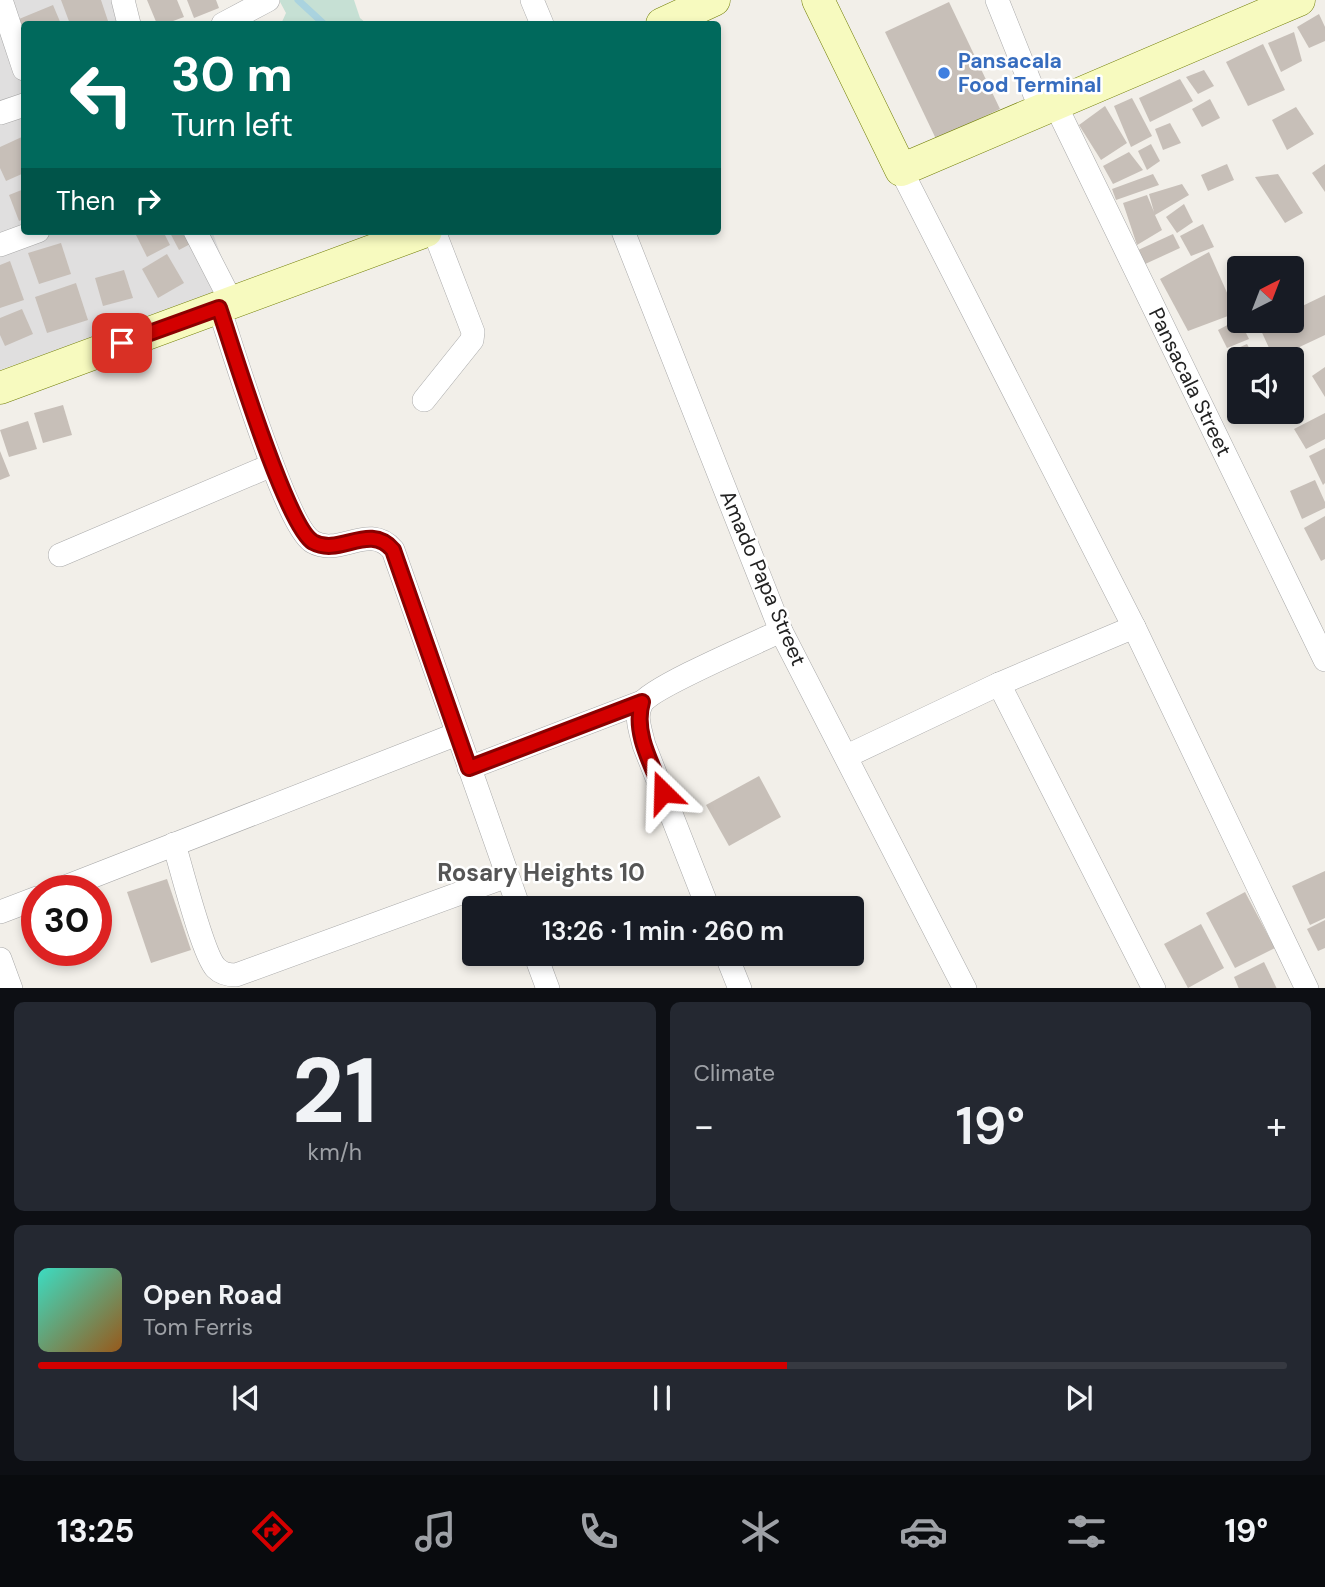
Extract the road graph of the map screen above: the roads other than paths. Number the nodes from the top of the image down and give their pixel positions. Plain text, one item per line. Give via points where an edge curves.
1 (1, 0) edge
2 (123, 0) edge
3 (268, 0) edge
4 (532, 0) edge
5 (715, 0) edge
6 (818, 0) edge
7 (997, 0) edge
8 (1299, 0) edge
9 (128, 21) edge
10 (229, 21) edge
11 (541, 21) edge
12 (669, 21) edge
13 (21, 60) edge
14 (21, 106) edge
15 (1048, 107) junction
16 (0, 113) edge
17 (901, 170) junction
18 (27, 235) edge
19 (197, 235) edge
20 (415, 235) edge
21 (436, 235) edge
22 (625, 235) edge
23 (0, 245) edge
24 (225, 306) junction
25 (0, 388) edge
26 (424, 400) dead end
27 (272, 465) junction
28 (60, 555) dead end
29 (1134, 627) junction
30 (781, 631) junction
31 (1325, 660) edge
32 (999, 684) junction
33 (642, 702) junction
34 (457, 733) junction
35 (847, 756) junction
36 (469, 768) junction
37 (174, 844) junction
38 (96, 875) edge
39 (507, 876) junction
40 (514, 896) edge
41 (703, 896) edge
42 (21, 904) edge
43 (0, 912) edge
44 (0, 958) edge
45 (539, 966) edge
46 (731, 966) edge
47 (11, 988) edge
48 (548, 988) edge
49 (740, 988) edge
50 (964, 988) edge
51 (1153, 988) edge
52 (1307, 988) edge

1 - 13 street
2 - 9 street
3 - 10 street
4 - 11 street
5 - 12 main road
6 - 17 main road
7 - 15 street, Pansacala Street
8 - 15 main road
14 - 16 street
15 - 17 main road
15 - 31 street, Pansacala Street
17 - 29 street
18 - 23 street
19 - 24 street
20 - 24 main road
21 - 26 street via 472,332 471,340
22 - 30 street, Amado Papa Street
24 - 25 main road
24 - 27 street
27 - 28 street
27 - 34 street via 311,541 326,547 376,538 393,550
29 - 32 street
29 - 52 street
30 - 33 street via 662,687
30 - 35 street, Amado Papa Street
32 - 35 street
32 - 51 street
33 - 36 street
33 - 41 street via 638,717 644,745
34 - 36 street
34 - 37 street
35 - 50 street, Amado Papa Street
36 - 39 street
37 - 38 street
37 - 39 street via 207,952 226,975
39 - 40 street
42 - 43 street
44 - 47 street
45 - 48 street
46 - 49 street

